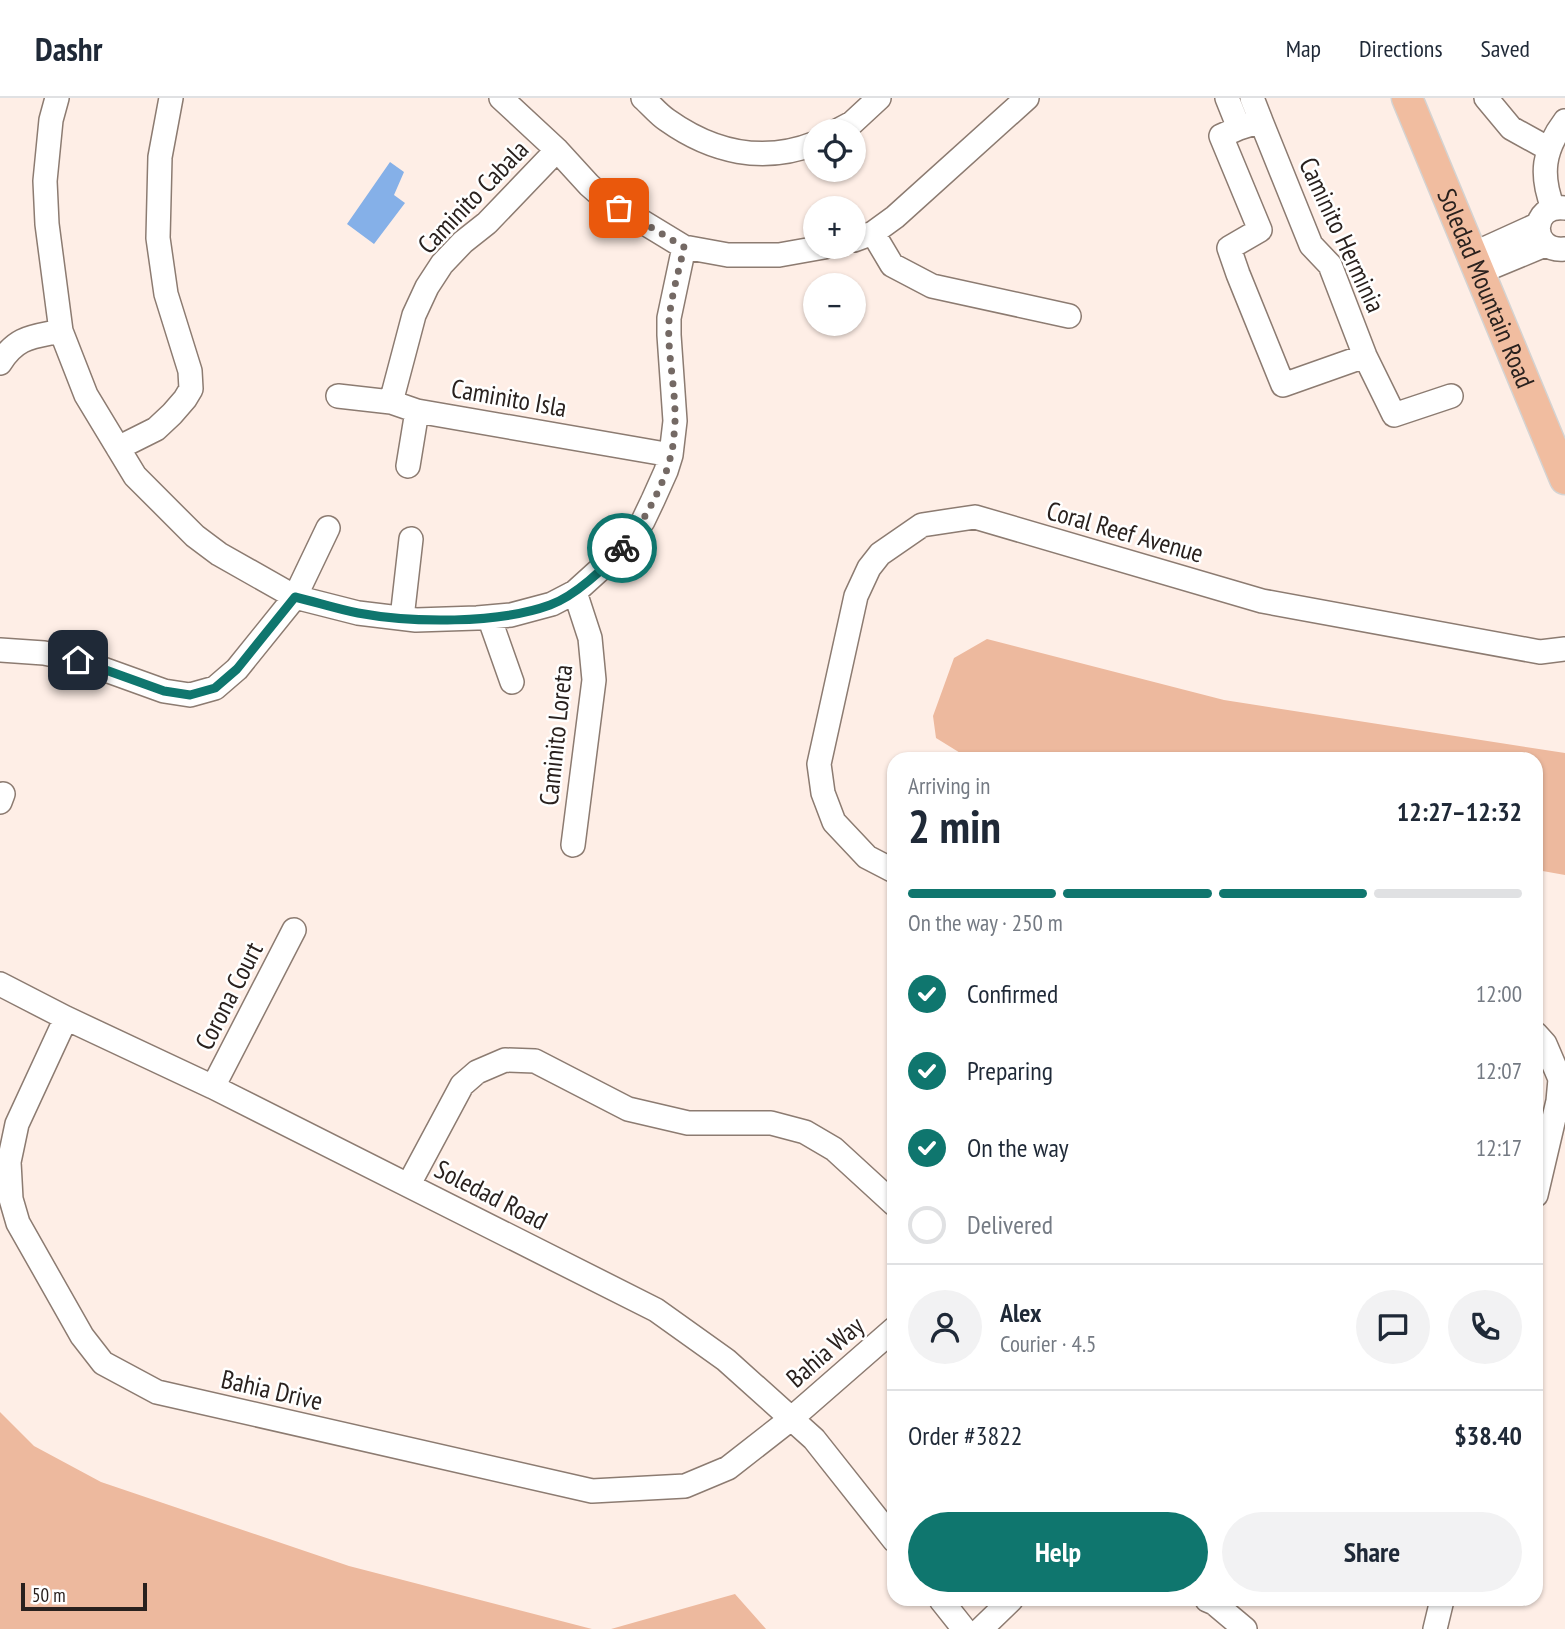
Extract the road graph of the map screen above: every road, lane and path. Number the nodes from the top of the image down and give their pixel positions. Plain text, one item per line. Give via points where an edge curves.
1 (57, 98) edge
2 (171, 98) edge
3 (501, 98) edge
4 (643, 98) edge
5 (880, 98) edge
6 (1027, 98) edge
7 (1227, 98) edge
8 (1252, 98) edge
9 (1407, 98) edge
10 (1486, 98) edge
11 (856, 119) edge
12 (1261, 121) junction
13 (1565, 121) edge
14 (1239, 128) junction
15 (803, 147) edge
16 (1549, 149) junction
17 (557, 150) junction
18 (1553, 227) edge
19 (866, 236) edge
20 (866, 239) edge
21 (684, 247) junction
22 (803, 251) edge
23 (1476, 263) junction
24 (1069, 316) dead end
25 (61, 331) junction
26 (2, 354) edge
27 (1365, 356) junction
28 (338, 396) dead end
29 (1451, 396) dead end
30 (391, 402) junction
31 (417, 411) junction
32 (118, 448) junction
33 (671, 454) junction
34 (408, 466) dead end
35 (1565, 479) edge
36 (328, 528) dead end
37 (411, 539) dead end
38 (575, 592) junction
39 (295, 597) junction
40 (489, 617) junction
41 (402, 618) junction
42 (1565, 649) edge
43 (0, 650) edge
44 (512, 682) dead end
45 (573, 845) dead end
46 (887, 868) edge
47 (294, 930) dead end
48 (0, 984) edge
49 (66, 1018) junction
50 (1543, 1043) edge
51 (213, 1087) junction
52 (1543, 1165) edge
53 (409, 1184) junction
54 (887, 1198) edge
55 (887, 1335) edge
56 (792, 1418) junction
57 (887, 1531) edge
58 (946, 1606) edge
59 (1005, 1606) edge
60 (1218, 1606) edge
61 (1441, 1606) edge
62 (964, 1629) edge
63 (981, 1629) edge
64 (1245, 1629) edge
65 (1435, 1629) edge

1 - 25 street via 46,181
2 - 32 street via 160,157 158,238 166,294 191,371 191,389 156,429
3 - 17 street
4 - 15 street via 689,134 727,150 763,154
5 - 11 street
6 - 19 street via 895,217
7 - 14 street
8 - 12 street, Caminito Herminia
9 - 23 main road, Soledad Mountain Road
10 - 16 street via 1511,128
12 - 14 street
12 - 27 street, Caminito Herminia via 1311,245 1330,265
13 - 16 street
14 - 27 street, Caminito Herminia via 1221,136 1260,230 1229,248 1283,386
16 - 18 street via 1544,171
17 - 21 street via 605,199
17 - 30 street, Caminito Cabala via 442,264 414,315
18 - 23 street
20 - 24 street via 892,265 932,286
21 - 22 street via 728,255
21 - 33 street via 669,318 675,421
23 - 35 main road, Soledad Mountain Road
25 - 26 street via 28,338
25 - 32 street via 86,395
27 - 29 street, Caminito Herminia via 1394,415
28 - 30 street, Caminito Isla
30 - 31 street, Caminito Isla
31 - 33 street, Caminito Isla
31 - 34 street
32 - 39 street via 135,476 195,536
33 - 38 street via 643,521 630,540
36 - 39 street
37 - 41 street
38 - 40 street via 552,604
38 - 45 street, Caminito Loreta via 590,638 594,680
39 - 41 street
39 - 43 street via 237,669 215,688 190,695 164,691 78,660
40 - 41 street
40 - 44 street
42 - 46 street, Coral Reef Avenue via 1540,652 1262,601 975,517 922,525 880,554 856,596 819,764 834,822 867,858
47 - 51 street, Corona Court
48 - 49 street, Soledad Road
49 - 51 street, Soledad Road
49 - 56 street, Bahia Drive via 17,1124 9,1162 11,1199 24,1234 82,1336 103,1363 157,1392 592,1491 685,1486 728,1468
50 - 52 street via 1560,1079
51 - 53 street, Soledad Road
53 - 54 street via 462,1085 477,1072 515,1060 535,1061 628,1109 688,1123 771,1123 805,1132 834,1149
53 - 56 street, Soledad Road via 656,1310 726,1360
55 - 56 street, Bahia Way
56 - 57 street, Soledad Road
58 - 62 street
59 - 63 street
60 - 64 street
61 - 65 street

